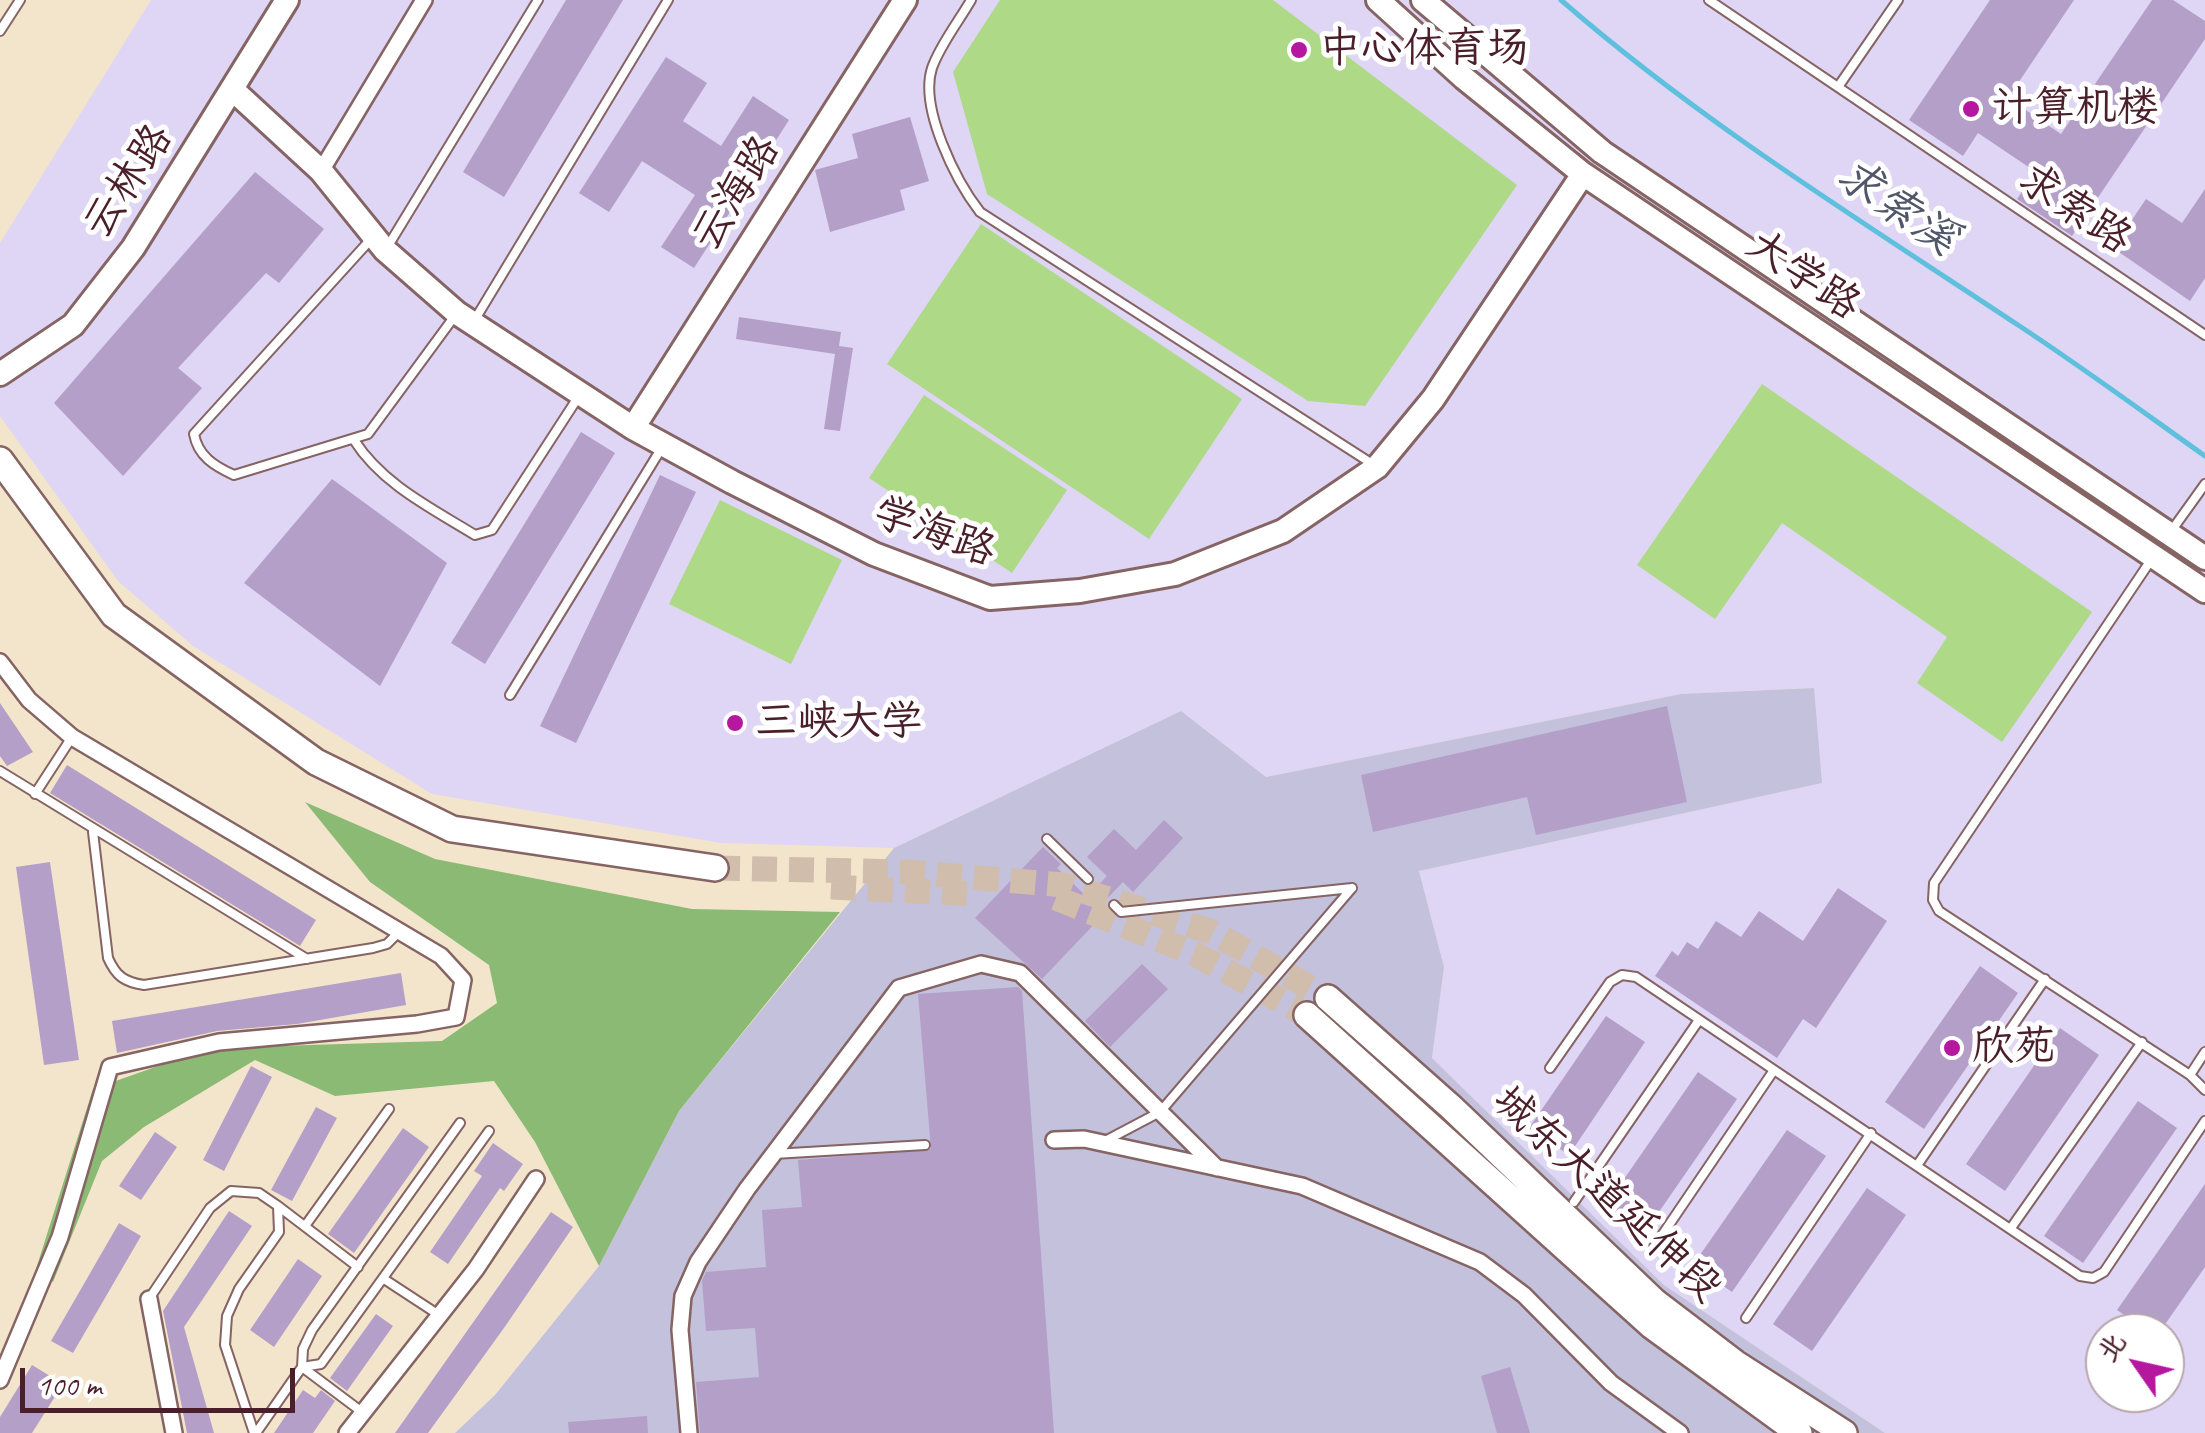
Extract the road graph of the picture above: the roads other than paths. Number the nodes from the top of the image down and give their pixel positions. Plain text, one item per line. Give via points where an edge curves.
1 (20, 0) edge
2 (288, 0) edge
3 (424, 0) edge
4 (538, 0) edge
5 (668, 0) edge
6 (905, 0) edge
7 (972, 0) edge
8 (1378, 0) edge
9 (1423, 0) edge
10 (1709, 0) edge
11 (1898, 0) edge
12 (0, 31) edge
13 (1838, 87) junction
14 (232, 90) junction
15 (321, 171) junction
16 (1582, 174) junction
17 (380, 242) junction
18 (465, 319) junction
19 (2205, 321) edge
20 (2202, 332) edge
21 (0, 374) edge
22 (580, 394) junction
23 (633, 428) junction
24 (354, 440) junction
25 (664, 445) junction
26 (0, 460) edge
27 (1377, 468) junction
28 (0, 474) edge
29 (2203, 488) edge
30 (2169, 534) junction
31 (2153, 556) junction
32 (2205, 558) edge
33 (2205, 591) edge
34 (0, 662) edge
35 (510, 695) dead end
36 (72, 737) junction
37 (0, 772) edge
38 (36, 794) junction
39 (94, 832) junction
40 (1047, 840) dead end
41 (1088, 879) dead end
42 (1114, 905) dead end
43 (399, 932) junction
44 (307, 959) junction
45 (2046, 978) junction
46 (1328, 998) tunnel mouth
47 (1307, 1015) tunnel mouth
48 (1700, 1020) junction
49 (2142, 1042) junction
50 (2205, 1052) edge
51 (1550, 1068) dead end
52 (1774, 1070) junction
53 (2190, 1074) junction
54 (2205, 1090) edge
55 (389, 1109) dead end
56 (1160, 1112) junction
57 (2205, 1121) edge
58 (460, 1123) dead end
59 (490, 1130) dead end
60 (1871, 1133) junction
61 (1054, 1140) dead end
62 (1101, 1143) junction
63 (925, 1144) dead end
64 (773, 1154) junction
65 (1918, 1164) junction
66 (1217, 1168) junction
67 (536, 1179) dead end
68 (1574, 1202) dead end
69 (278, 1206) junction
70 (305, 1226) junction
71 (2010, 1228) junction
72 (1650, 1253) dead end
73 (358, 1267) junction
74 (384, 1279) junction
75 (149, 1299) joint
76 (439, 1316) junction
77 (1746, 1318) dead end
78 (302, 1367) junction
79 (0, 1380) edge
80 (363, 1413) junction
81 (174, 1433) edge
82 (255, 1433) edge
83 (346, 1433) edge
84 (689, 1433) edge
85 (1680, 1433) edge
86 (1800, 1433) edge
87 (1844, 1433) edge

1 - 12 lane
2 - 14 street, 云林路
3 - 15 street
4 - 17 lane
5 - 18 lane
6 - 23 street, 云海路
7 - 27 lane via 932,68 930,91 960,186 980,212
8 - 16 street, 大学路
9 - 30 street, 大学路 via 1602,152
10 - 13 lane, 求索路
11 - 13 lane
13 - 20 lane, 求索路
14 - 15 street, 学海路
14 - 21 street, 云林路 via 134,248 73,325
15 - 17 street, 学海路
16 - 27 street, 学海路 via 1432,399
16 - 31 street, 大学路
17 - 18 street, 学海路
17 - 24 lane via 194,434 213,466 234,475
18 - 22 street, 学海路
18 - 24 lane via 368,434
19 - 20 lane
22 - 23 street, 学海路
22 - 24 lane via 492,530 475,535 406,492
23 - 25 street, 学海路
25 - 27 street, 学海路 via 874,554 990,598 1080,592 1175,574 1283,531
25 - 35 lane
26 - 28 main road via 114,616 316,762 452,829 710,875 443,840 317,782 105,627
29 - 30 lane
30 - 32 street, 大学路
31 - 33 street, 大学路
31 - 45 lane via 1934,883 1939,911
34 - 36 street via 28,700
36 - 38 lane
36 - 43 street
37 - 38 lane
38 - 39 lane
39 - 44 lane
39 - 44 lane via 108,958 128,983
40 - 41 lane
42 - 56 lane via 1121,912 1352,888
43 - 44 lane via 387,944
43 - 79 street via 441,956 463,980 456,1016 219,1042 110,1067 60,1236
45 - 49 lane
45 - 65 lane
46 - 87 main road, 城东大道延伸段 via 1655,1302
47 - 86 main road, 城东大道延伸段 via 1652,1326
48 - 51 lane via 1636,977 1622,975 1610,982
48 - 52 lane
48 - 68 lane
49 - 53 lane
49 - 71 lane
50 - 53 lane
52 - 60 lane
52 - 72 lane
53 - 54 lane
55 - 70 lane
56 - 62 lane
56 - 64 street via 1020,973 981,964 899,988
56 - 66 street
57 - 71 lane via 2104,1272 2080,1276
58 - 73 lane
59 - 74 lane
60 - 65 lane
60 - 77 lane
61 - 62 street
62 - 66 street
63 - 64 lane
64 - 84 street via 698,1262 683,1296
65 - 71 lane
66 - 85 street via 1302,1186 1480,1262 1524,1295 1611,1384
67 - 76 street
69 - 70 lane
69 - 75 lane via 259,1192 230,1191 210,1208
69 - 82 lane via 279,1232 227,1316 225,1345
70 - 73 lane
73 - 78 lane via 312,1330
74 - 76 lane
74 - 78 lane via 321,1364
75 - 81 street
76 - 80 street
78 - 80 lane
78 - 82 lane
80 - 83 street

